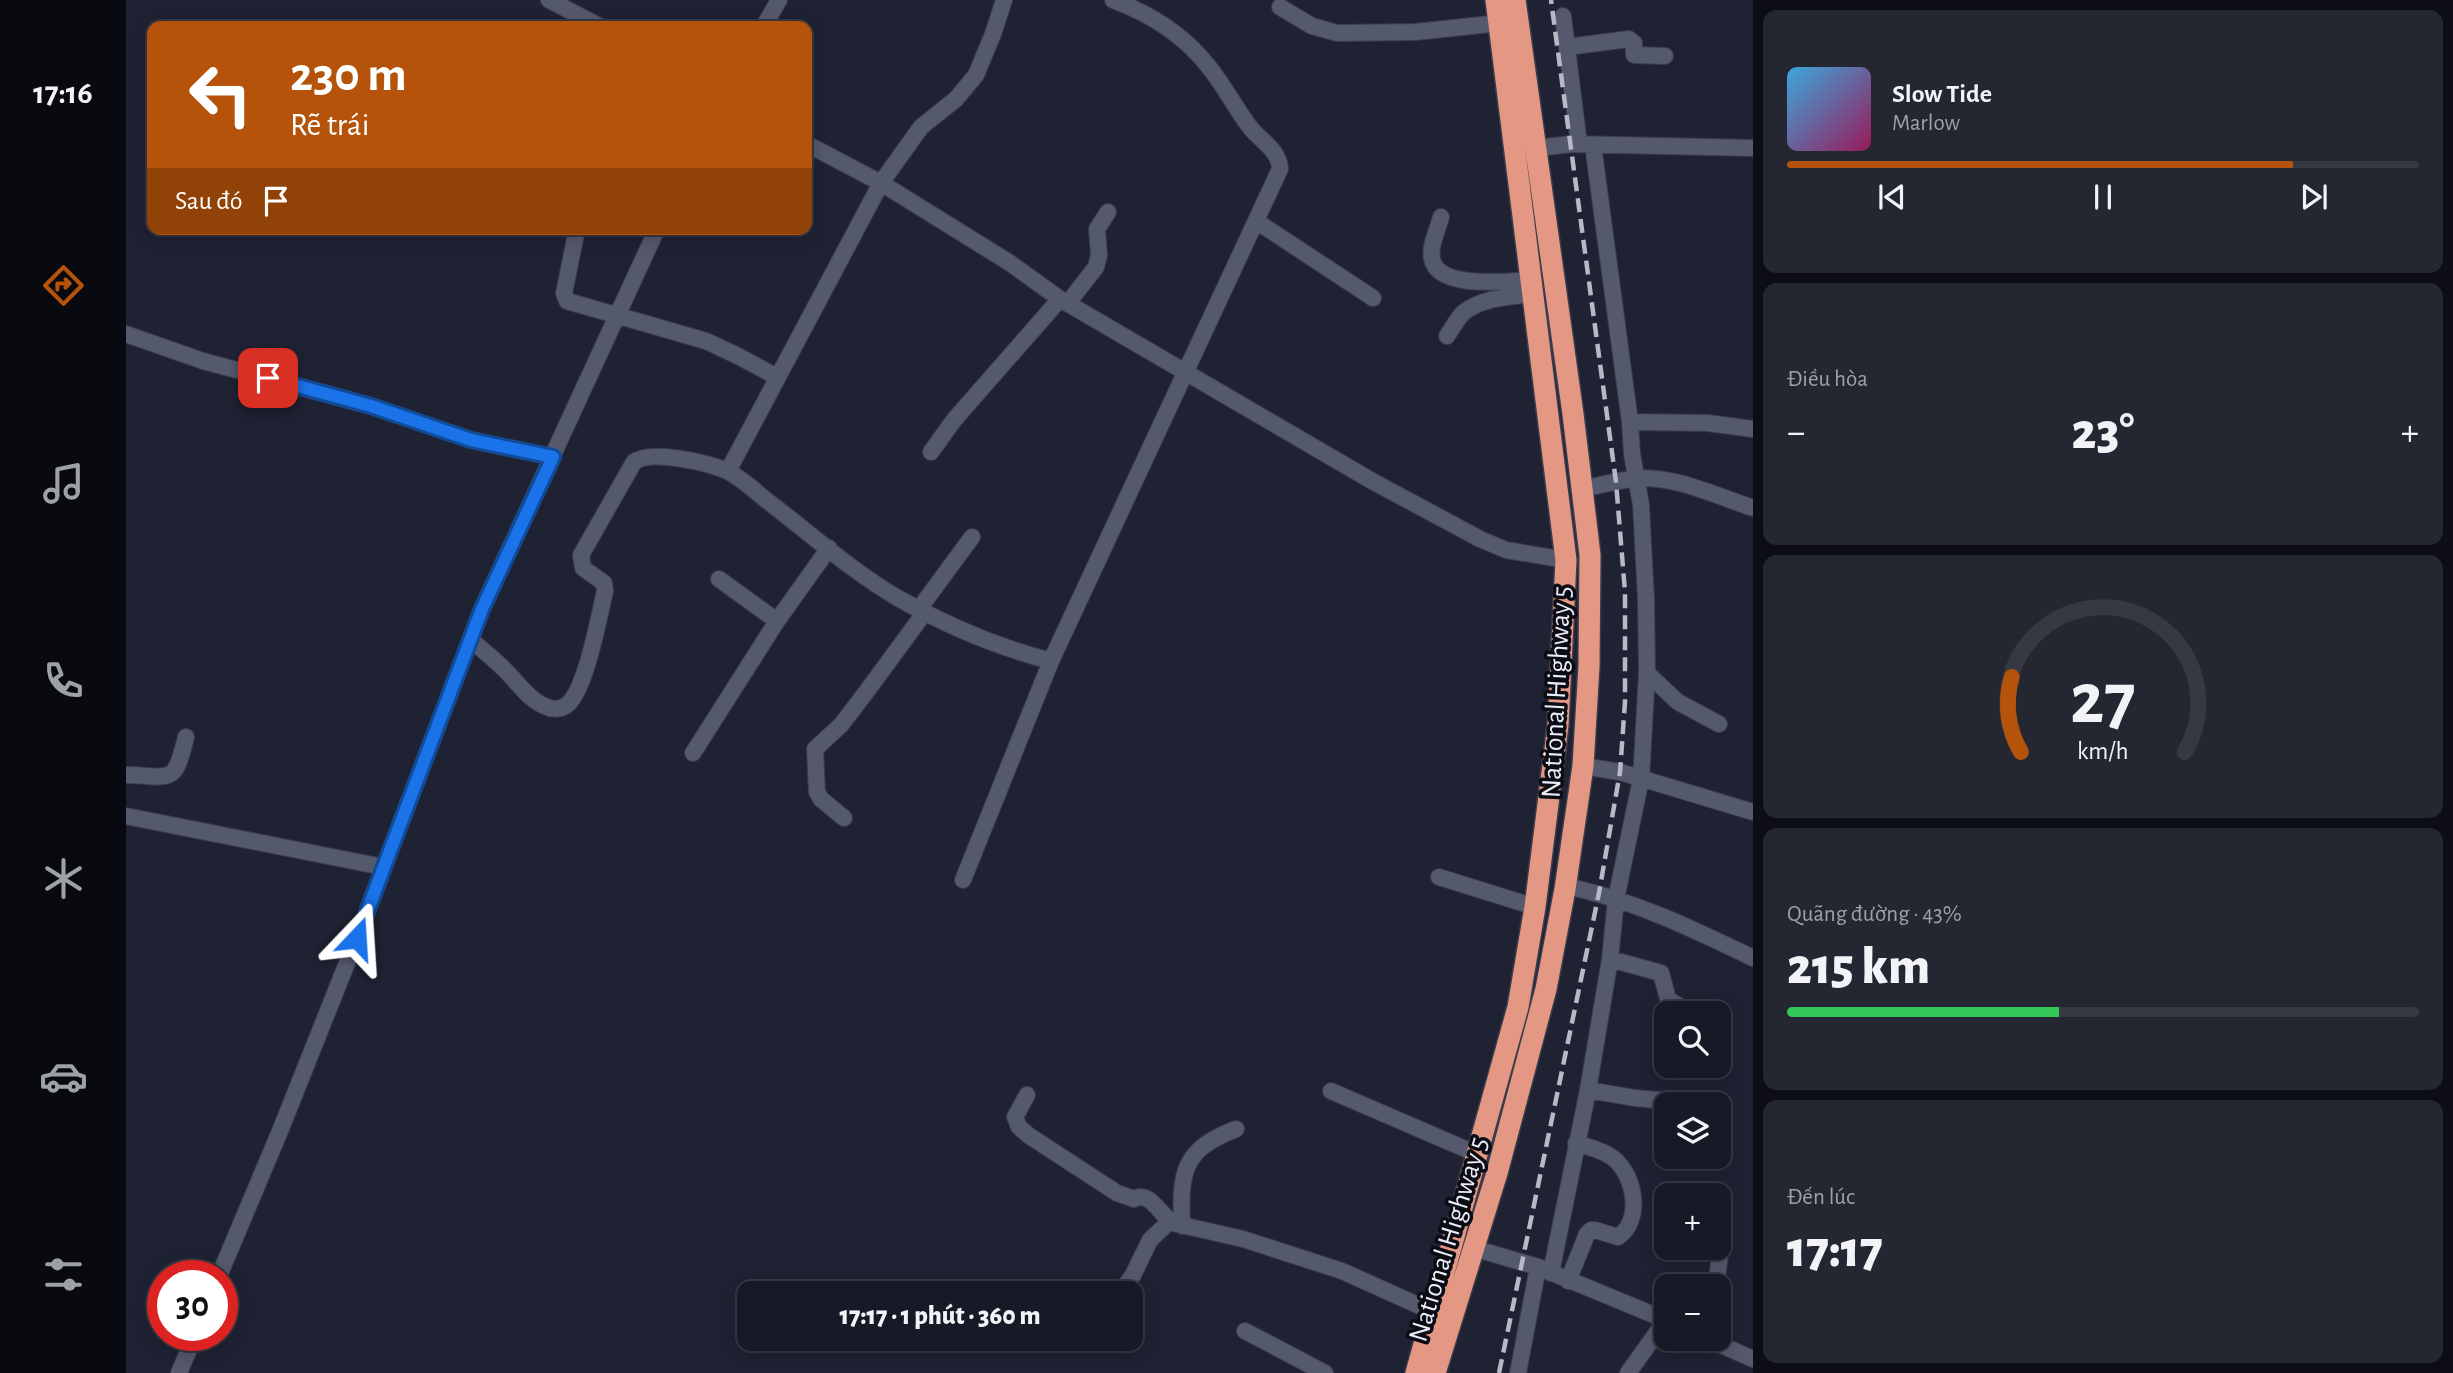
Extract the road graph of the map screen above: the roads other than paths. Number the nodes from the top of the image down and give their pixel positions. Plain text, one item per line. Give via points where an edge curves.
1 (549, 0) edge
2 (779, 0) edge
3 (1004, 0) edge
4 (1113, 0) edge
5 (1496, 0) edge
6 (1516, 0) edge
7 (576, 6) edge
8 (1280, 7) dead end
9 (1563, 16) dead end
10 (593, 21) edge
11 (767, 21) edge
12 (1500, 23) junction
13 (1567, 47) junction
14 (1665, 56) dead end
15 (1586, 144) junction
16 (812, 147) edge
17 (1536, 148) junction
18 (1753, 148) edge
19 (881, 183) junction
20 (1108, 212) dead end
21 (1441, 217) dead end
22 (1256, 221) junction
23 (576, 235) edge
24 (654, 235) edge
25 (1533, 287) junction
26 (1373, 298) dead end
27 (1064, 301) junction
28 (617, 314) junction
29 (126, 334) edge
30 (1447, 336) dead end
31 (1184, 372) junction
32 (777, 377) junction
33 (1630, 422) junction
34 (1753, 429) edge
35 (931, 452) dead end
36 (553, 457) junction
37 (728, 471) junction
38 (1636, 479) junction
39 (1582, 489) junction
40 (1753, 508) edge
41 (972, 537) dead end
42 (829, 548) junction
43 (1566, 559) junction
44 (719, 579) dead end
45 (922, 611) junction
46 (776, 621) junction
47 (470, 639) junction
48 (1051, 661) junction
49 (1647, 673) junction
50 (1719, 724) dead end
51 (186, 737) dead end
52 (693, 753) dead end
53 (1583, 766) junction
54 (126, 775) edge
55 (1641, 779) junction
56 (1753, 811) edge
57 (126, 816) edge
58 (844, 818) dead end
59 (383, 867) junction
60 (1439, 877) dead end
61 (964, 880) dead end
62 (1565, 886) junction
63 (1616, 899) junction
64 (1535, 907) junction
65 (1753, 958) edge
66 (1610, 959) junction
67 (1671, 1001) edge
68 (1588, 1090) junction
69 (1331, 1091) dead end
70 (1027, 1095) dead end
71 (1654, 1100) edge
72 (1236, 1129) dead end
73 (1576, 1143) junction
74 (1477, 1154) junction
75 (1176, 1223) junction
76 (1474, 1248) junction
77 (226, 1260) edge
78 (1545, 1270) junction
79 (1568, 1280) junction
80 (1129, 1281) edge
81 (1433, 1312) junction
82 (1245, 1331) dead end
83 (1731, 1350) edge
84 (188, 1351) edge
85 (1753, 1361) edge
86 (179, 1373) edge
87 (1325, 1373) edge
88 (1416, 1373) edge
89 (1435, 1373) edge
90 (1517, 1373) edge
91 (1628, 1373) edge
92 (1750, 1373) edge

1 - 7 street
2 - 11 street
3 - 19 street via 976,75 956,99 921,127
4 - 22 street via 1174,31 1209,67 1251,129 1274,151 1280,169
5 - 12 highway, National Highway 5
6 - 17 highway, National Highway 5
7 - 10 street
8 - 12 street via 1312,26 1337,33 1415,32
9 - 13 street
12 - 25 highway, National Highway 5
13 - 14 street via 1629,39 1634,43 1634,55
13 - 15 street
15 - 17 street
15 - 18 street
15 - 33 street
16 - 19 street
17 - 39 highway, National Highway 5
19 - 27 street
19 - 32 street
20 - 27 street via 1097,229 1096,267
21 - 25 street via 1432,260 1442,274
22 - 26 street
22 - 31 street
23 - 28 street via 564,298
24 - 28 street
25 - 30 street via 1475,306 1462,314
25 - 43 highway, National Highway 5
27 - 31 street
27 - 35 street via 954,420
28 - 32 street via 706,341
28 - 36 street
29 - 36 street via 471,440
31 - 43 street via 1480,539 1506,550
31 - 48 street
32 - 37 street
33 - 34 street
33 - 38 street
36 - 47 street
37 - 42 street
37 - 47 street via 664,457 640,457 634,462 580,555 583,568 604,583 605,592 592,651 567,705 548,708 535,700
38 - 39 street
38 - 40 street via 1672,482
38 - 49 street via 1641,505
39 - 53 highway, National Highway 5 via 1590,555
41 - 45 street
42 - 45 street via 867,578
42 - 46 street
43 - 64 highway, National Highway 5 via 1558,725
44 - 46 street
45 - 48 street via 970,635
45 - 58 street via 867,691 815,750 817,792
46 - 52 street
47 - 59 street
48 - 61 street
49 - 50 street via 1678,702
49 - 55 street
51 - 54 street via 175,773
53 - 55 street
53 - 62 highway, National Highway 5
55 - 56 street
55 - 63 street
57 - 59 street
59 - 77 street
60 - 64 street
62 - 63 street
62 - 76 highway, National Highway 5 via 1527,1067
63 - 65 street
63 - 66 street
64 - 74 highway, National Highway 5 via 1518,1007
66 - 67 street via 1661,973
66 - 68 street
68 - 71 street
68 - 73 street
69 - 74 street
70 - 75 street via 1015,1117 1028,1135 1116,1193 1134,1199 1147,1197 1164,1218
72 - 75 street via 1213,1138 1186,1167
73 - 78 street
73 - 79 street via 1614,1158 1626,1173 1633,1206 1632,1218 1618,1237 1591,1230 1587,1234
74 - 81 highway, National Highway 5
75 - 80 street via 1150,1240
75 - 81 street via 1318,1262
76 - 78 street
76 - 89 highway, National Highway 5
78 - 79 street
78 - 90 street
79 - 91 street via 1666,1320
81 - 88 highway, National Highway 5
82 - 87 street
83 - 85 street
84 - 86 street
85 - 92 street

